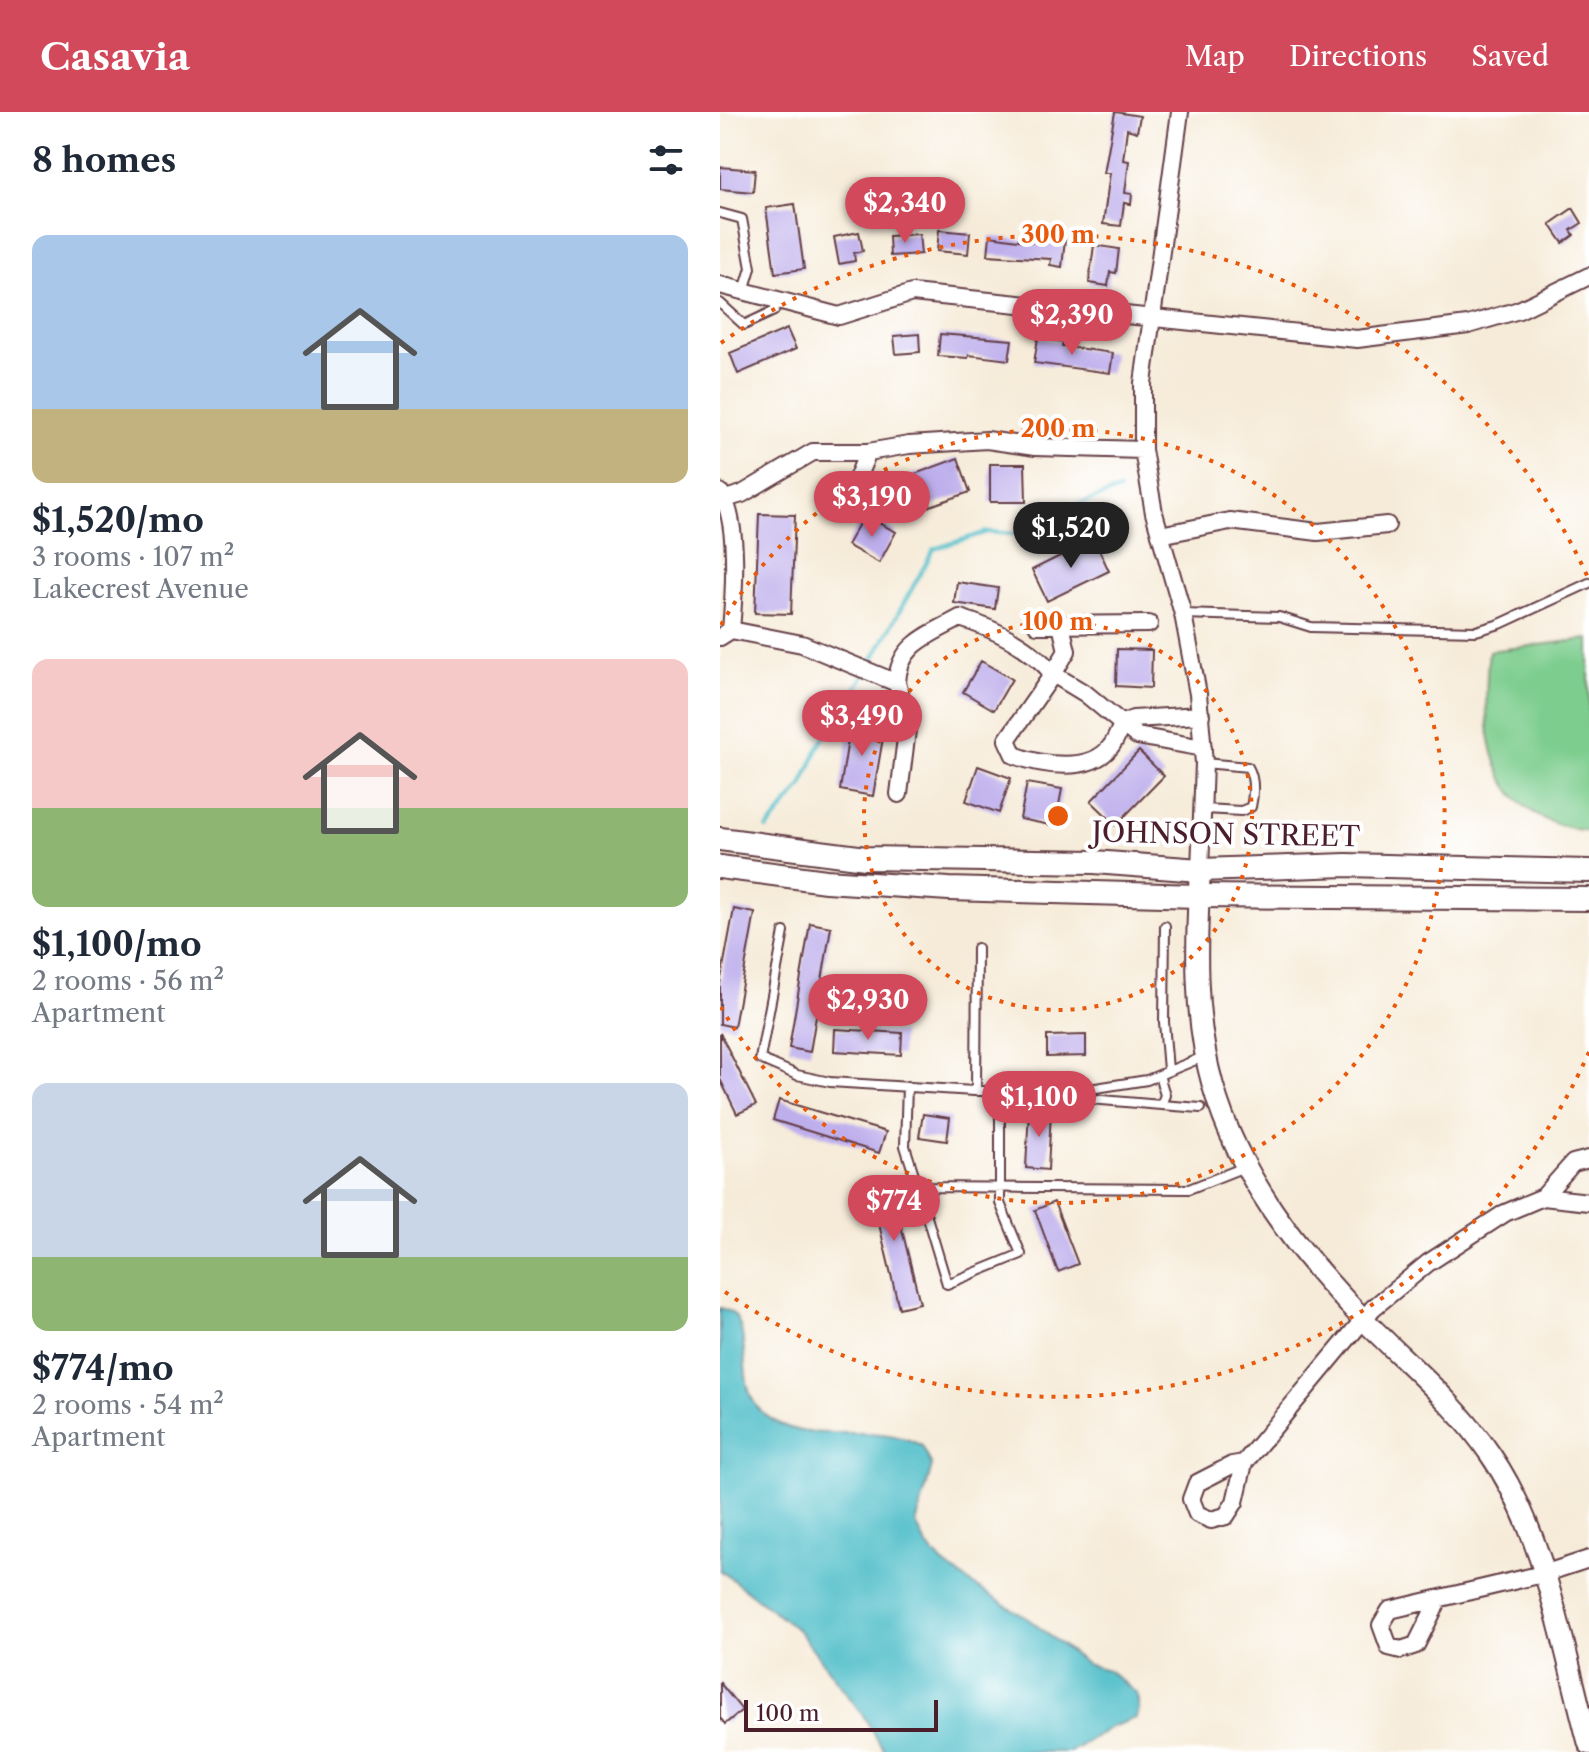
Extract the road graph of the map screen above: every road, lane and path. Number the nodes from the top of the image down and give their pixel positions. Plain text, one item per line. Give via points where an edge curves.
1 (1180, 112) edge
2 (720, 213) edge
3 (1589, 276) edge
4 (720, 285) edge
5 (744, 291) junction
6 (779, 299) junction
7 (720, 303) edge
8 (1151, 319) junction
9 (1143, 450) junction
10 (868, 452) junction
11 (722, 496) edge
12 (846, 505) dead end
13 (1387, 525) dead end
14 (1160, 535) junction
15 (1589, 583) edge
16 (1183, 614) junction
17 (1149, 624) dead end
18 (1037, 625) dead end
19 (1061, 625) junction
20 (726, 634) edge
21 (1053, 674) junction
22 (897, 683) junction
23 (1201, 715) junction
24 (1123, 723) junction
25 (1204, 756) junction
26 (899, 794) dead end
27 (1204, 809) junction
28 (720, 839) edge
29 (720, 867) edge
30 (1200, 870) junction
31 (1589, 871) edge
32 (1199, 896) junction
33 (1589, 899) edge
34 (1165, 926) dead end
35 (784, 932) dead end
36 (977, 948) dead end
37 (1208, 1056) junction
38 (1168, 1070) junction
39 (1159, 1075) junction
40 (907, 1086) junction
41 (976, 1091) junction
42 (1000, 1091) junction
43 (1090, 1099) dead end
44 (1161, 1105) junction
45 (1201, 1108) dead end
46 (1589, 1159) edge
47 (1248, 1166) junction
48 (918, 1187) junction
49 (999, 1187) junction
50 (1543, 1197) junction
51 (1589, 1202) edge
52 (1363, 1319) junction
53 (1244, 1463) dead end
54 (1589, 1559) edge
55 (1543, 1574) junction
56 (1439, 1599) dead end
57 (1589, 1744) edge

1 - 8 street
2 - 5 lane via 742,219 751,268
3 - 8 street via 1519,310 1425,333 1357,339
4 - 5 street
5 - 6 street
6 - 7 lane via 774,311 744,325
6 - 8 street via 839,316 912,293
8 - 9 street via 1143,383
9 - 10 street via 987,440
9 - 14 street
10 - 11 street via 813,452 742,494
10 - 12 street
11 - 20 street via 732,552
13 - 14 street via 1318,532 1230,521
14 - 16 street
15 - 16 lane via 1476,631 1311,627 1279,617
16 - 23 street
17 - 19 street
18 - 19 street
19 - 21 street via 1067,651
20 - 22 street via 802,644
21 - 22 street via 1036,655 993,628 960,618 911,646 898,665
21 - 24 street
21 - 24 street via 1007,740 1014,755 1046,764 1091,759 1110,749
22 - 26 street via 908,722
23 - 24 street
23 - 25 street
24 - 25 street via 1137,736
25 - 27 street
25 - 27 lane via 1248,767 1253,797 1251,807 1241,811
27 - 30 street
28 - 30 main road, JOHNSON STREET via 866,858 1094,862
29 - 32 main road via 845,883
30 - 31 main road, JOHNSON STREET via 1346,865
30 - 32 street
32 - 33 main road
32 - 37 street via 1196,968
34 - 38 lane
35 - 40 lane via 760,1059 830,1082
36 - 41 lane
37 - 38 lane
37 - 47 street via 1213,1085
38 - 39 lane
39 - 42 lane via 1083,1090
39 - 44 lane via 1165,1095
40 - 41 lane
40 - 48 lane via 905,1146
41 - 42 lane
42 - 49 lane
43 - 44 lane
44 - 45 lane
46 - 50 street via 1573,1163
47 - 49 lane via 1189,1189
47 - 52 street via 1305,1257
48 - 49 lane
48 - 49 lane via 947,1284 1021,1254 1000,1203
50 - 51 street
50 - 52 street via 1505,1213 1428,1263
52 - 53 street
52 - 55 street via 1490,1452 1515,1495
54 - 55 street
55 - 56 street
55 - 57 street

